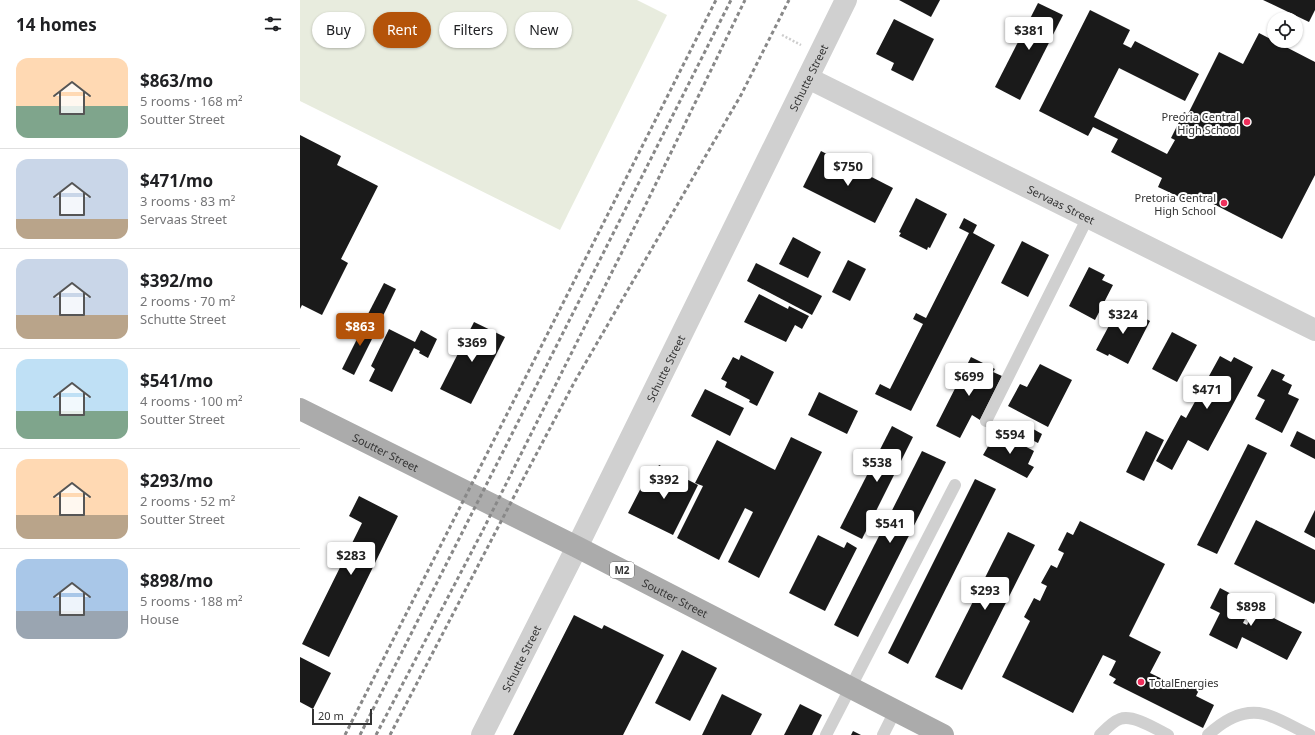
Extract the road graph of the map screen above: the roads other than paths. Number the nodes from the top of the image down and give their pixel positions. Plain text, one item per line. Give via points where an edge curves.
1 (846, 0) edge
2 (808, 78) junction
3 (1088, 217) junction
4 (1315, 330) edge
5 (300, 408) edge
6 (986, 421) dead end
7 (956, 485) dead end
8 (577, 547) junction
9 (850, 687) junction
10 (896, 711) junction
11 (482, 735) edge
12 (826, 735) edge
13 (883, 735) edge
14 (943, 735) edge
15 (1100, 735) edge
16 (1168, 735) edge
17 (1208, 735) edge
18 (1310, 735) edge

1 - 2 street, Schutte Street
2 - 3 street, Servaas Street
2 - 8 street, Schutte Street
3 - 4 street, Servaas Street
3 - 6 lane
5 - 8 main road, Soutter Street / M2
7 - 9 lane
8 - 9 main road, Soutter Street / M2
8 - 11 street, Schutte Street
9 - 10 main road, Soutter Street / M2
9 - 12 lane
10 - 13 lane
10 - 14 main road, Soutter Street / M2
15 - 16 lane via 1110,725 1126,717 1134,718
17 - 18 lane via 1226,720 1254,712 1265,714

